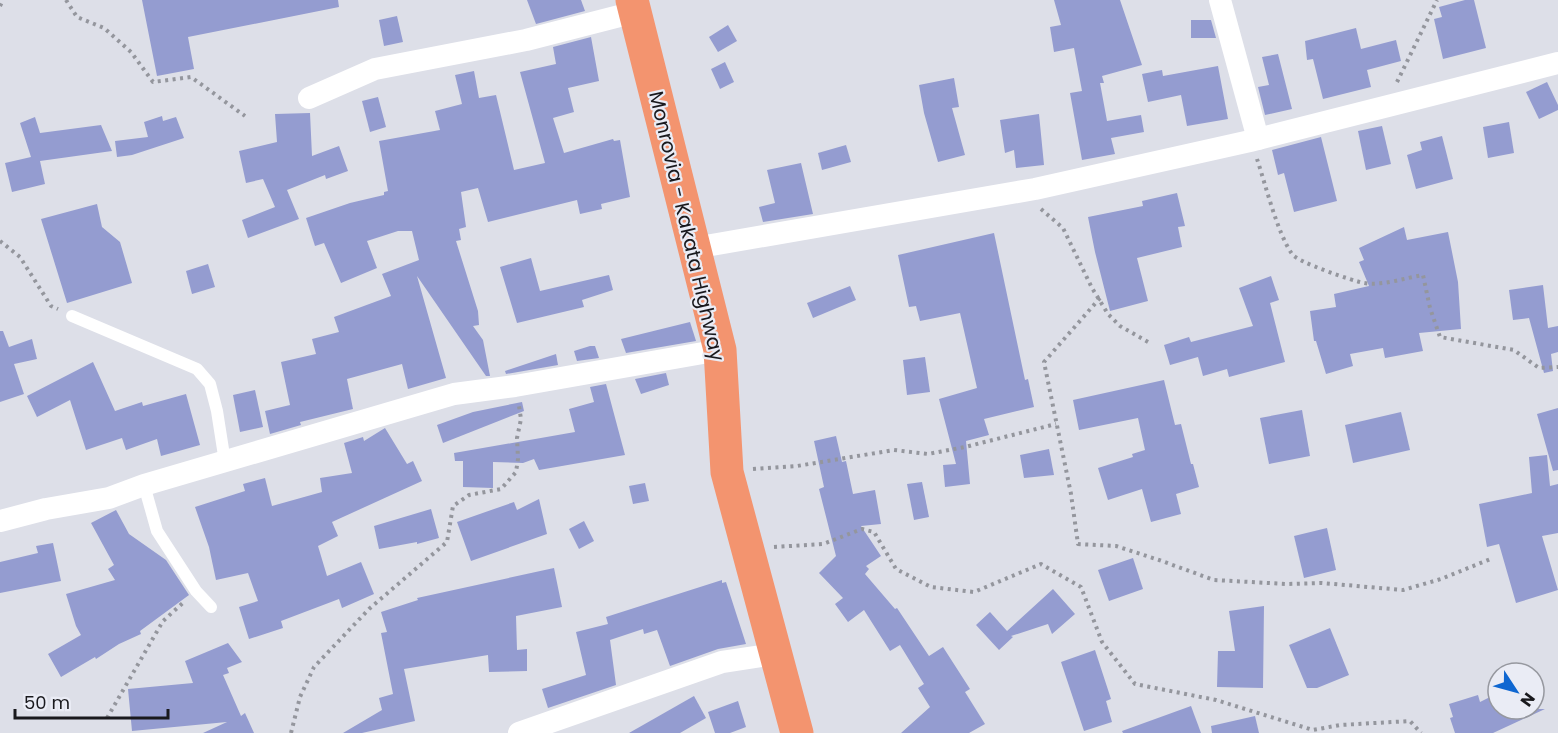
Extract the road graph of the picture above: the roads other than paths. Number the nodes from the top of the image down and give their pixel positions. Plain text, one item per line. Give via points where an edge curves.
1 (1220, 0) edge
2 (634, 6) edge
3 (1558, 63) edge
4 (309, 98) dead end
5 (1254, 140) junction
6 (694, 248) junction
7 (72, 316) road end
8 (720, 350) junction
9 (225, 462) junction
10 (144, 485) junction
11 (0, 521) edge
12 (211, 607) dead end
13 (775, 654) junction
14 (519, 733) edge
15 (797, 733) edge

1 - 5 street
2 - 4 street via 526,40 375,69
2 - 6 highway, Monrovia - Kakata Highway
3 - 5 street
5 - 6 street via 1035,189
6 - 8 highway, Monrovia - Kakata Highway
7 - 9 lane via 197,369 210,384
8 - 9 street via 454,394
8 - 13 highway, Monrovia - Kakata Highway via 727,472
9 - 10 street
10 - 11 street via 109,498
10 - 12 lane via 157,531
13 - 14 street via 723,662
13 - 15 highway, Monrovia - Kakata Highway

